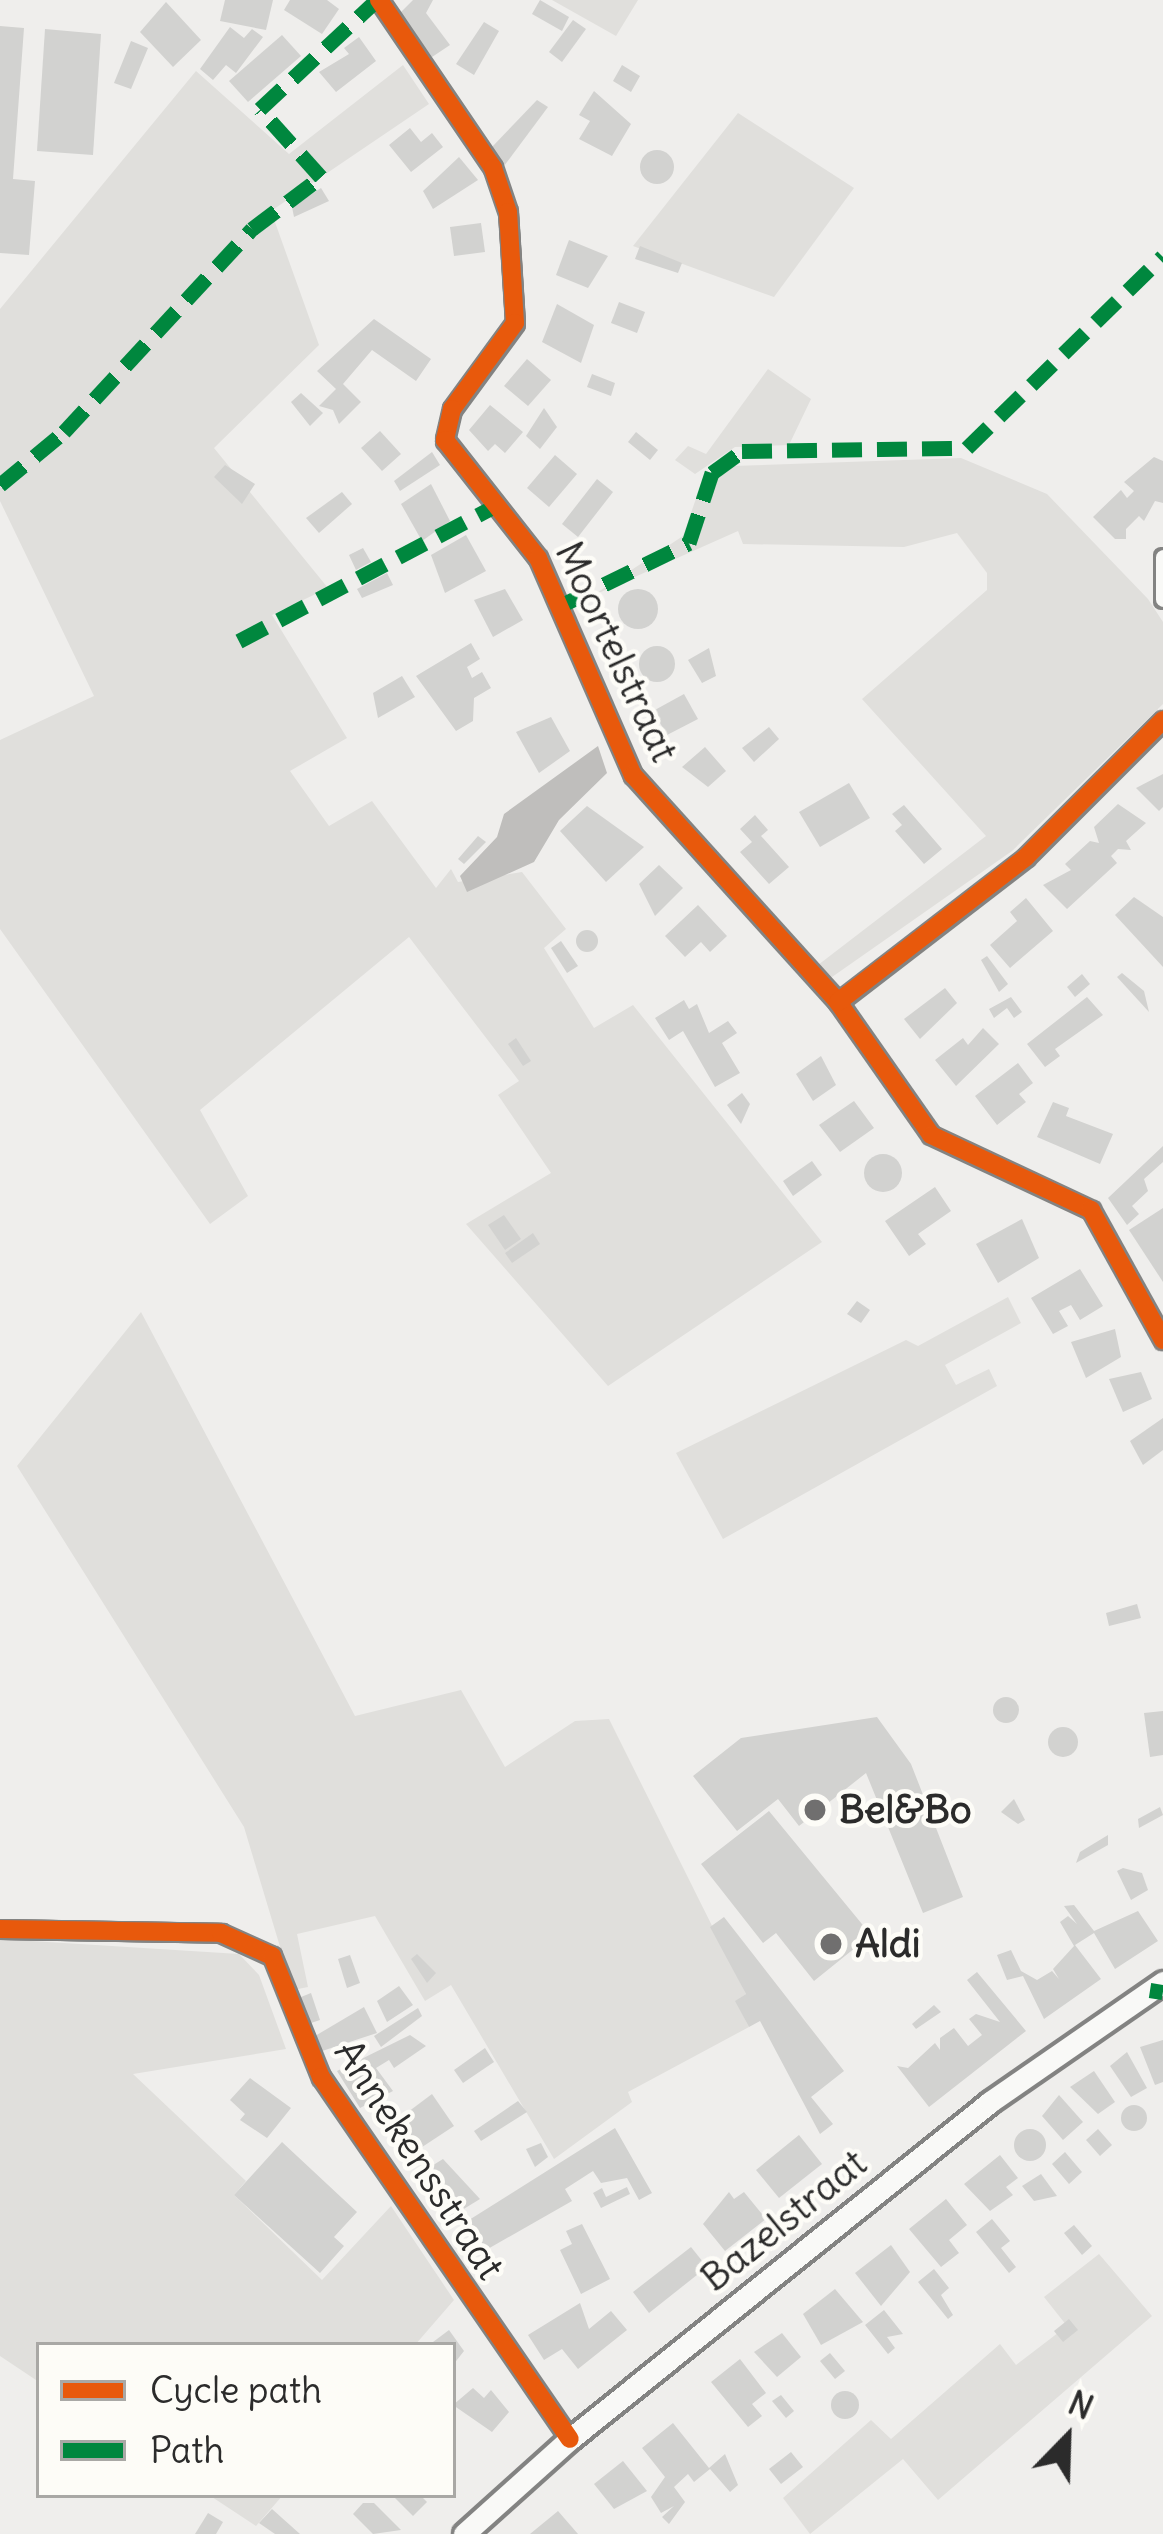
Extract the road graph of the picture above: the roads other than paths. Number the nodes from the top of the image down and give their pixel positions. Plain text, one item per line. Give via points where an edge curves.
1 (379, 0) edge
2 (1163, 557) edge
3 (1163, 599) edge
4 (1163, 720) edge
5 (838, 1002) junction
6 (1163, 1340) edge
7 (0, 1929) edge
8 (1163, 1982) edge
9 (570, 2439) junction
10 (464, 2534) edge

1 - 5 street, Moortelstraat via 493,168 508,212 515,323 446,418 449,451 525,536 547,573 633,775
2 - 3 street
4 - 5 street via 1025,857
5 - 6 street, Moortelstraat via 931,1136 1091,1210
7 - 9 street, Annekensstraat via 221,1933 272,1956 321,2078
8 - 9 main road, Bazelstraat via 1006,2090
9 - 10 main road, Bazelstraat

